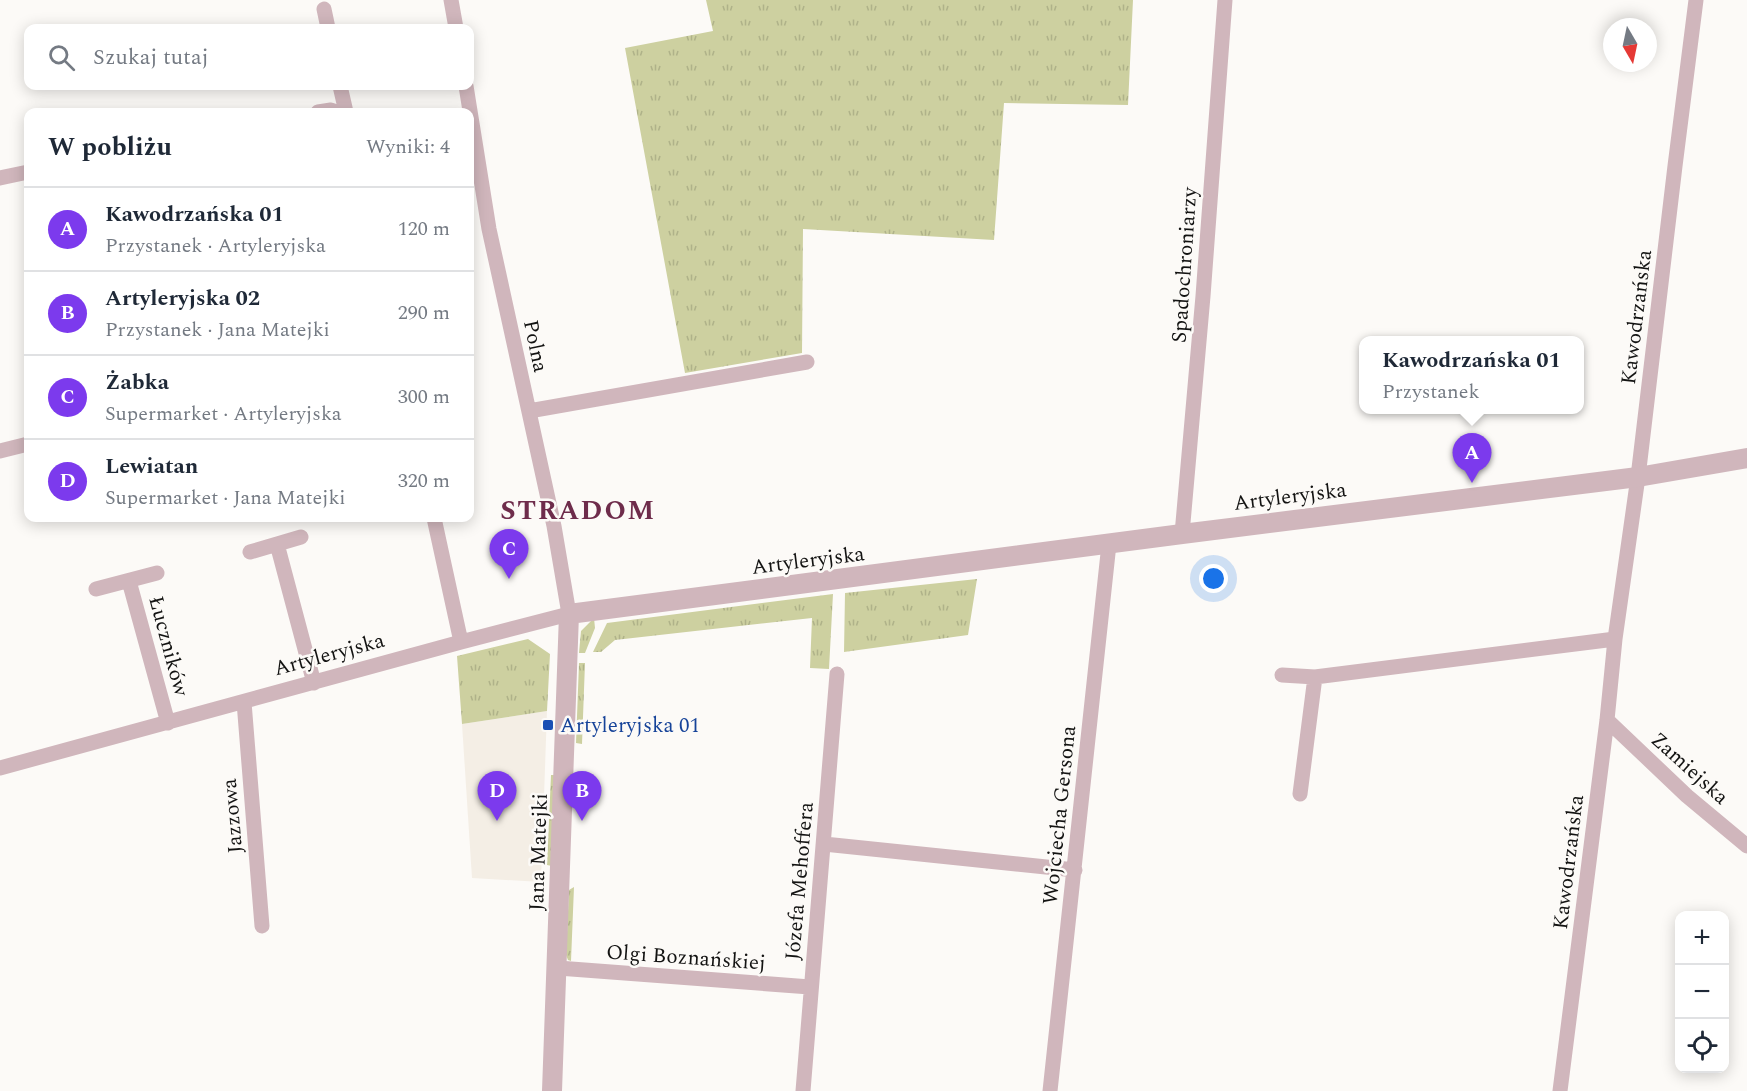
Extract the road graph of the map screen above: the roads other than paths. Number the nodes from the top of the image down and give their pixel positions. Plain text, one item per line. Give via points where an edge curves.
1 (451, 0) edge
2 (1225, 0) edge
3 (1696, 0) edge
4 (324, 9) dead end
5 (327, 24) edge
6 (455, 24) edge
7 (341, 90) edge
8 (466, 90) edge
9 (345, 108) edge
10 (469, 108) edge
11 (474, 140) edge
12 (24, 173) edge
13 (0, 178) edge
14 (807, 362) dead end
15 (529, 411) junction
16 (24, 445) edge
17 (0, 451) edge
18 (1747, 458) edge
19 (1638, 477) junction
20 (435, 522) edge
21 (1182, 534) junction
22 (301, 537) dead end
23 (277, 544) junction
24 (1109, 544) junction
25 (250, 552) dead end
26 (158, 573) dead end
27 (129, 581) junction
28 (96, 589) dead end
29 (569, 614) junction
30 (1615, 639) junction
31 (461, 642) junction
32 (837, 674) dead end
33 (1282, 675) dead end
34 (1315, 677) junction
35 (314, 683) junction
36 (244, 702) junction
37 (1607, 720) junction
38 (168, 723) junction
39 (0, 768) edge
40 (1300, 794) dead end
41 (824, 844) junction
42 (1747, 846) edge
43 (1075, 870) junction
44 (262, 926) dead end
45 (558, 968) junction
46 (810, 987) junction
47 (552, 1091) edge
48 (803, 1091) edge
49 (1050, 1091) edge
50 (1560, 1091) edge

1 - 6 street
2 - 21 street, Spadochroniarzy
3 - 19 street, Kawodrzańska
4 - 5 street
7 - 9 street
8 - 10 street, Polna
11 - 15 street, Polna via 489,229
12 - 13 street
14 - 15 street
15 - 29 street, Polna
16 - 17 street
18 - 19 street, Artyleryjska
19 - 21 street, Artyleryjska
19 - 30 street, Kawodrzańska
20 - 31 street
21 - 24 street, Artyleryjska
22 - 23 street
23 - 25 street
23 - 35 street
24 - 29 street, Artyleryjska
24 - 43 street, Wojciecha Gersona
26 - 27 street, Łuczników
27 - 28 street, Łuczników
27 - 38 street, Łuczników
29 - 31 street, Artyleryjska
29 - 45 street, Jana Matejki
30 - 34 street
30 - 37 street, Kawodrzańska
31 - 35 street, Artyleryjska
32 - 41 street, Józefa Mehoffera
33 - 34 street
34 - 40 street
35 - 36 street, Artyleryjska
36 - 38 street, Artyleryjska
36 - 44 street, Jazzowa
37 - 42 street, Zamiejska
37 - 50 street, Kawodrzańska
38 - 39 street, Artyleryjska
41 - 43 street
41 - 46 street, Józefa Mehoffera
43 - 49 street, Wojciecha Gersona
45 - 46 street, Olgi Boznańskiej
45 - 47 street, Jana Matejki
46 - 48 street, Józefa Mehoffera

